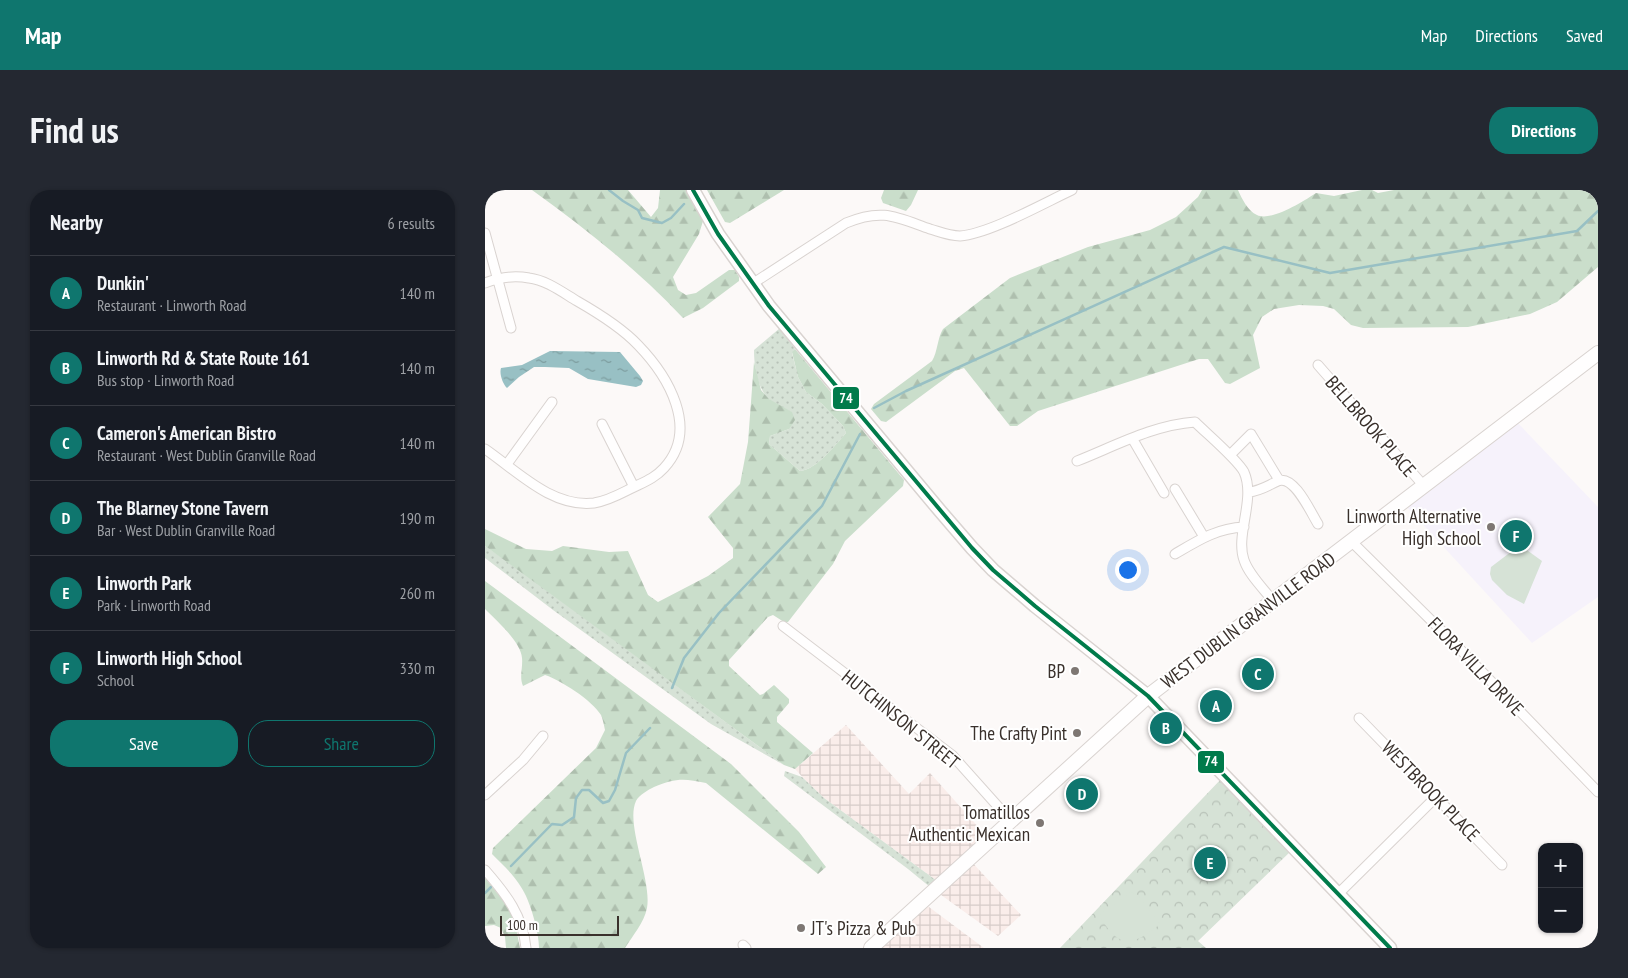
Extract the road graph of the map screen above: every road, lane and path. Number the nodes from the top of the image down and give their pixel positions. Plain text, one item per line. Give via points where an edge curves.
1 (693, 190) edge
2 (1072, 190) edge
3 (485, 233) edge
4 (497, 278) junction
5 (485, 283) edge
6 (752, 284) junction
7 (511, 328) dead end
8 (1598, 353) edge
9 (1318, 365) dead end
10 (552, 402) dead end
11 (602, 424) dead end
12 (1132, 438) junction
13 (485, 448) edge
14 (1230, 455) junction
15 (1077, 461) dead end
16 (507, 464) junction
17 (1279, 480) junction
18 (1424, 486) junction
19 (633, 487) junction
20 (1175, 489) dead end
21 (1249, 492) junction
22 (1164, 493) dead end
23 (1318, 524) dead end
24 (1244, 526) junction
25 (1204, 538) junction
26 (1351, 542) junction
27 (1175, 554) dead end
28 (1273, 601) junction
29 (783, 626) dead end
30 (1148, 696) junction
31 (1359, 718) dead end
32 (543, 736) dead end
33 (1598, 792) edge
34 (485, 795) edge
35 (1436, 797) junction
36 (1011, 821) junction
37 (1502, 865) dead end
38 (485, 870) edge
39 (1338, 894) junction
40 (526, 948) edge
41 (871, 948) edge
42 (1390, 948) edge

1 - 6 main road
2 - 6 street via 1001,223 958,236 890,215 859,218 846,223
3 - 4 street
4 - 5 street
4 - 7 street
4 - 19 street via 531,278 552,286 586,306 637,344 661,374 679,409 679,440 676,451 663,469
6 - 30 main road via 993,570
8 - 18 main road, WEST DUBLIN GRANVILLE ROAD
9 - 18 street, BELLBROOK PLACE
10 - 16 street
11 - 19 street
12 - 14 street via 1195,422
12 - 15 street
12 - 22 street
13 - 16 street
14 - 17 street via 1251,434
14 - 21 street via 1243,472
16 - 19 street via 539,488 575,502 594,503 613,498
17 - 21 street
17 - 23 street via 1287,480 1293,485
18 - 26 main road, WEST DUBLIN GRANVILLE ROAD
20 - 25 street
21 - 24 street
24 - 25 street via 1223,529
24 - 28 street via 1243,558
25 - 27 street
26 - 28 main road, WEST DUBLIN GRANVILLE ROAD
26 - 33 street, FLORA VILLA DRIVE
28 - 30 main road, WEST DUBLIN GRANVILLE ROAD
29 - 36 street, HUTCHINSON STREET via 952,755
30 - 36 main road, WEST DUBLIN GRANVILLE ROAD
30 - 39 main road
31 - 35 street, WESTBROOK PLACE
32 - 34 street via 523,760
35 - 37 street, WESTBROOK PLACE
35 - 39 street
36 - 41 main road, WEST DUBLIN GRANVILLE ROAD
38 - 40 street via 519,916
39 - 42 main road

